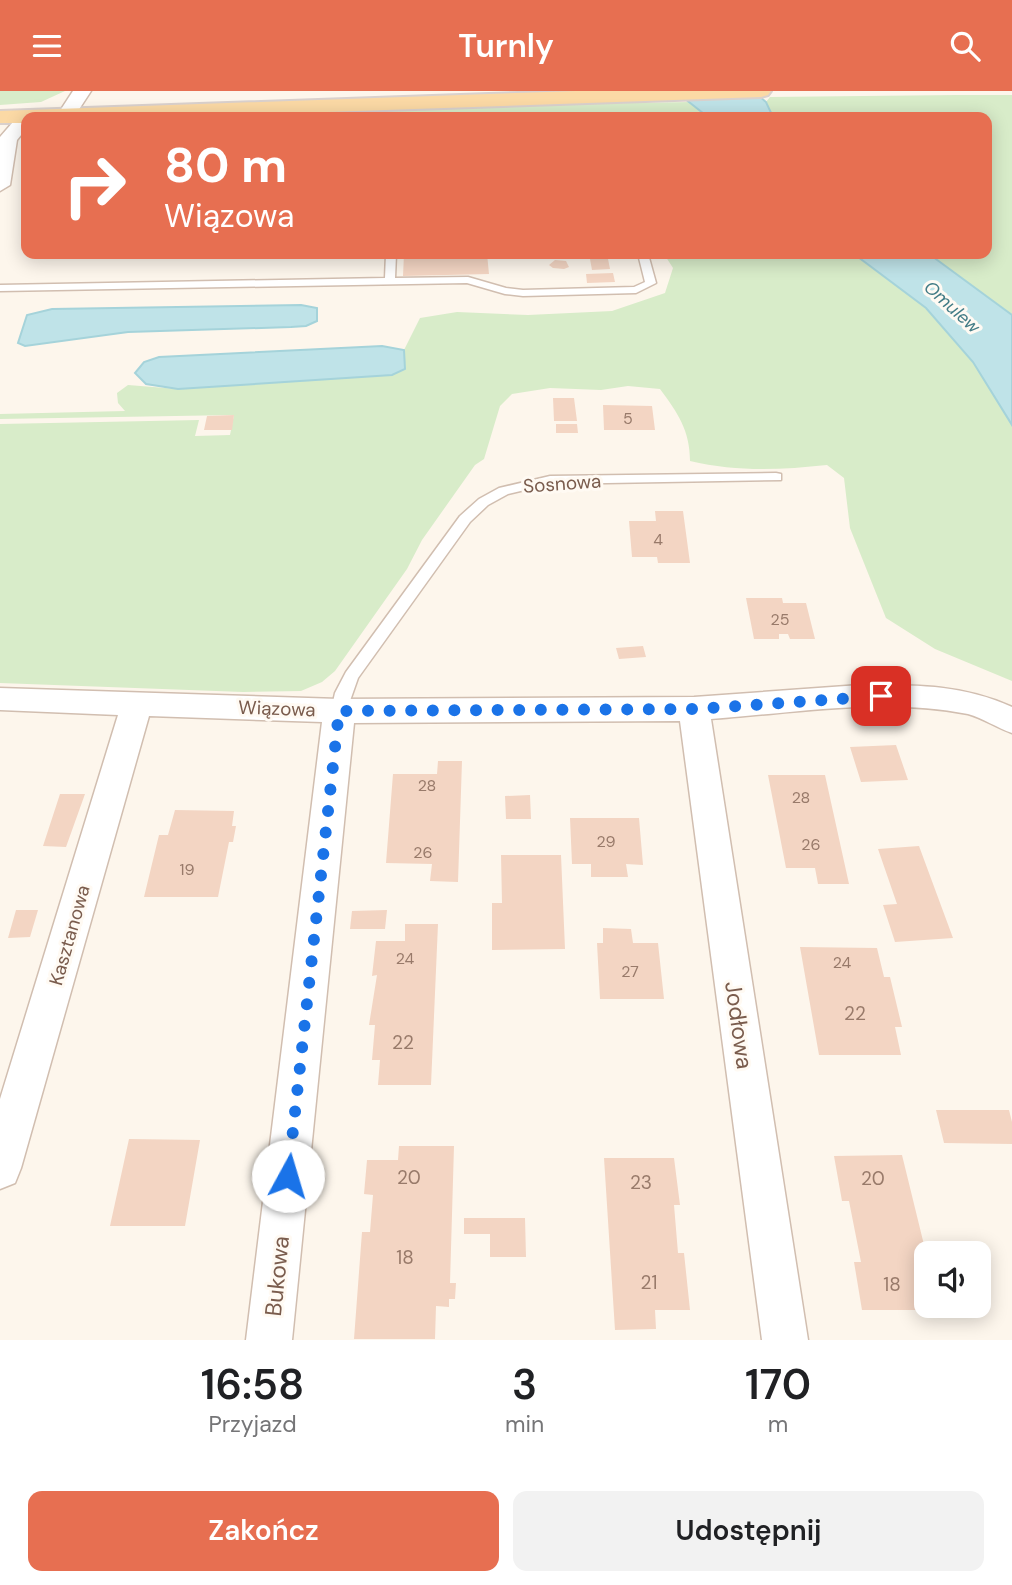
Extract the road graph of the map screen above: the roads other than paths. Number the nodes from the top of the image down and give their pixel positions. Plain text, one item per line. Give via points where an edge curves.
1 (82, 91) edge
2 (761, 91) edge
3 (68, 112) edge
4 (128, 112) edge
5 (0, 117) edge
6 (21, 117) edge
7 (21, 125) edge
8 (21, 150) edge
9 (1, 180) edge
10 (391, 259) edge
11 (645, 259) edge
12 (390, 281) junction
13 (0, 288) edge
14 (776, 477) dead end
15 (0, 699) edge
16 (137, 702) junction
17 (694, 709) junction
18 (339, 711) junction
19 (1012, 721) edge
20 (0, 1168) edge
21 (269, 1340) edge
22 (785, 1340) edge

1 - 3 street
2 - 4 main road
5 - 6 main road
7 - 9 street via 8,139
8 - 9 street
10 - 12 lane
11 - 12 lane via 652,279 636,290 523,293 468,280
12 - 13 lane
14 - 18 lane, Sosnowa via 550,480 523,483 489,497 465,519 351,676
15 - 16 street, Wiązowa
16 - 18 street, Wiązowa
16 - 20 street, Kasztanowa
17 - 18 street, Wiązowa
17 - 19 street, Wiązowa via 860,696 923,697 976,704
17 - 22 street, Jodłowa
18 - 21 street, Bukowa

